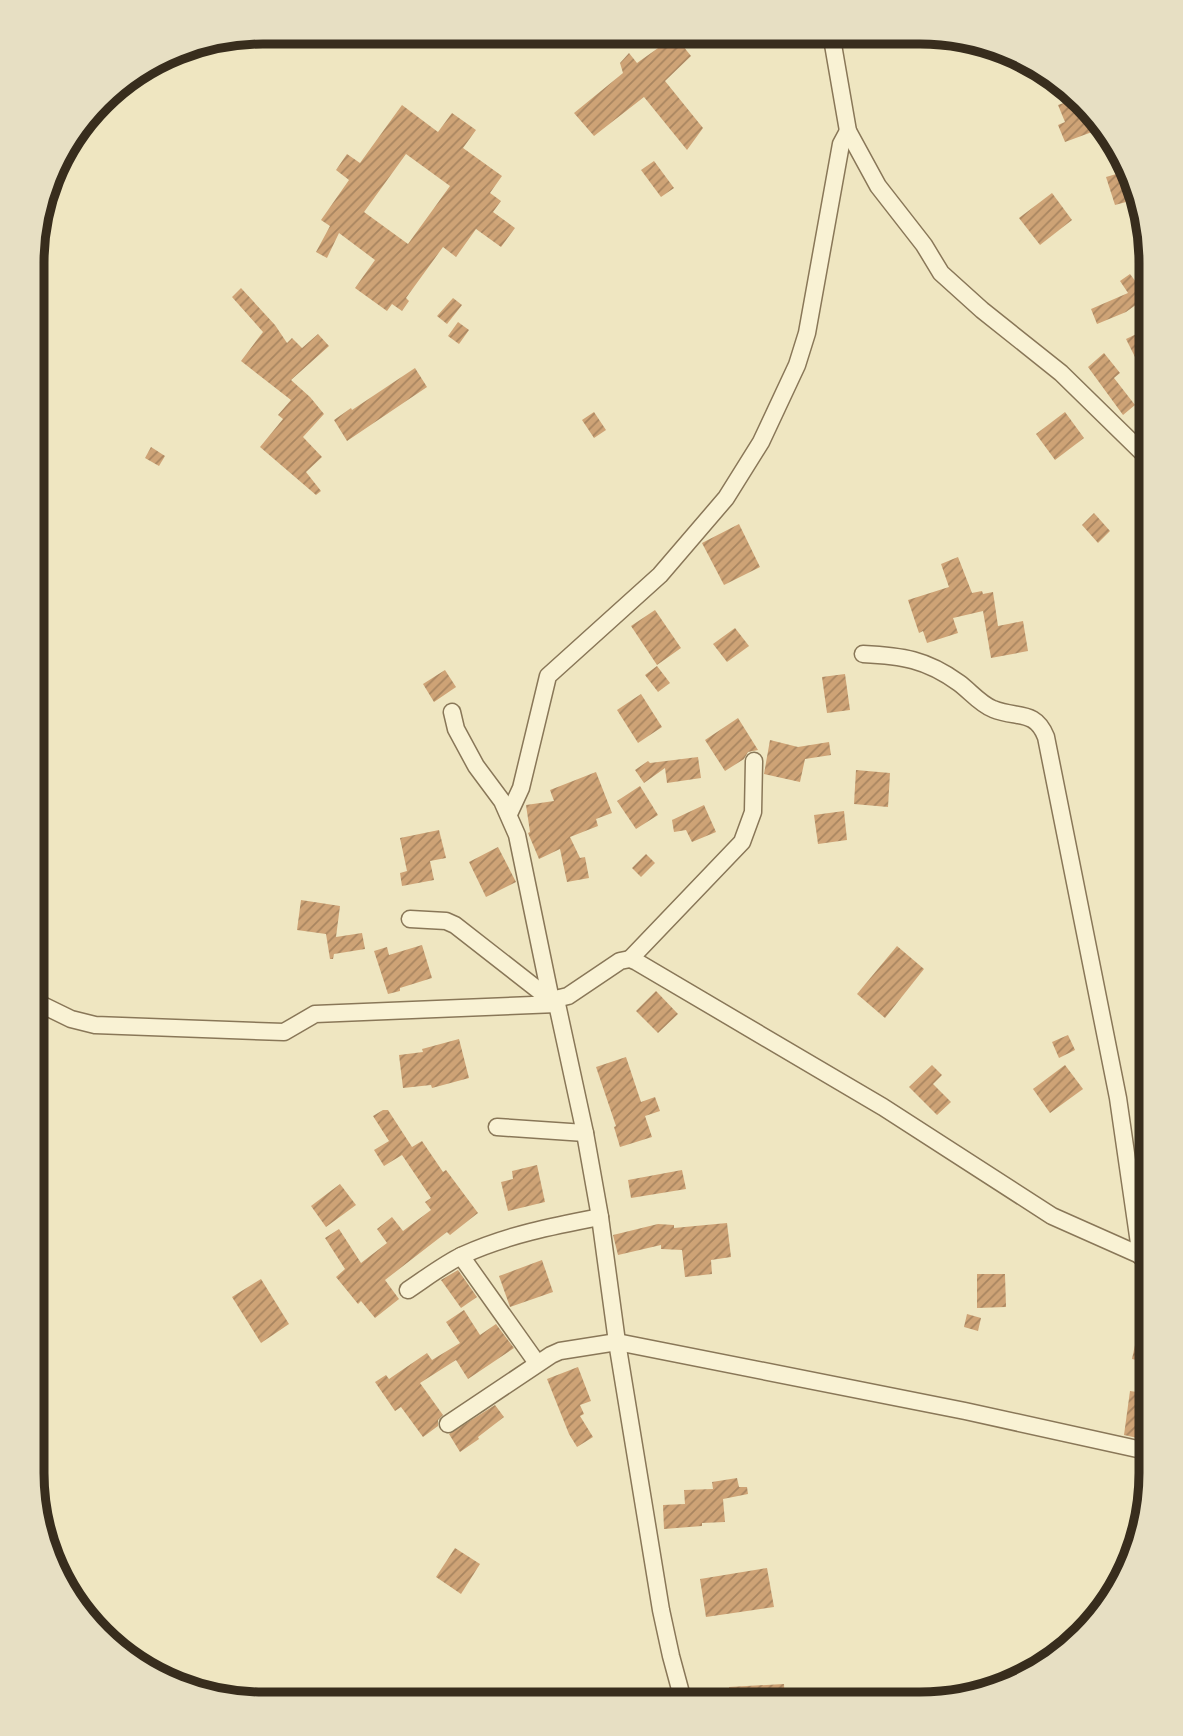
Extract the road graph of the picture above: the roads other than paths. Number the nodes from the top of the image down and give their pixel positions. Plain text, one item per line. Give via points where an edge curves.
1 (833, 44) edge
2 (848, 131) junction
3 (1139, 449) edge
4 (863, 654) dead end
5 (452, 712) dead end
6 (754, 761) dead end
7 (509, 814) junction
8 (410, 919) dead end
9 (629, 959) junction
10 (554, 1002) junction
11 (44, 1006) edge
12 (497, 1127) dead end
13 (585, 1133) junction
14 (600, 1217) junction
15 (1139, 1218) edge
16 (1139, 1255) edge
17 (461, 1256) junction
18 (408, 1290) dead end
19 (617, 1342) junction
20 (537, 1363) junction
21 (448, 1424) dead end
22 (1139, 1449) edge
23 (681, 1692) edge

1 - 2 street
2 - 3 street via 877,186 941,273 1061,373
2 - 7 street via 841,144 807,333 761,442 726,498 660,575 548,676 521,788
4 - 15 street via 904,656 934,666 985,705 1033,718 1042,726
5 - 7 street via 476,766
6 - 9 street via 752,812 742,842
7 - 10 street
8 - 10 street via 455,925
9 - 10 street
9 - 16 street via 883,1107 1052,1216
10 - 11 street via 315,1014 284,1032 95,1025
10 - 13 street
12 - 13 street
13 - 14 street
14 - 17 street via 528,1231
14 - 19 street
17 - 18 street
17 - 20 street
19 - 20 street via 560,1351
19 - 22 street
19 - 23 street via 661,1610
20 - 21 street

